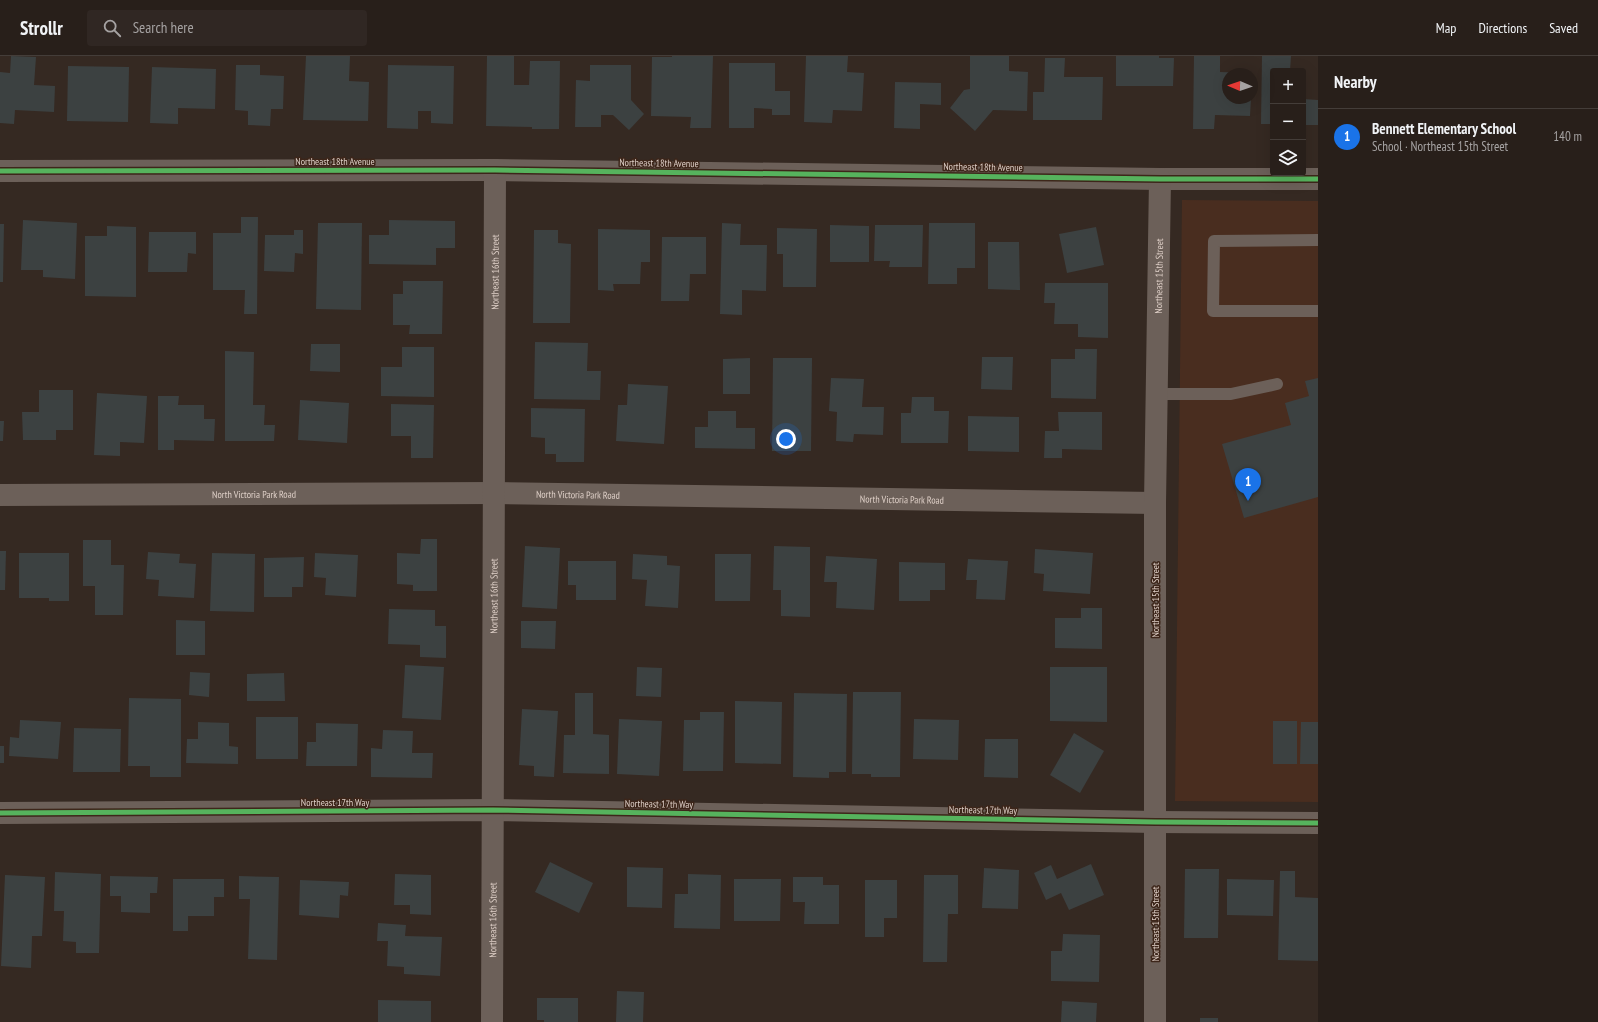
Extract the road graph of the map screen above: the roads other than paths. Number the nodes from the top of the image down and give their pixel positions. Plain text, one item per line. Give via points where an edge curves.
1 (495, 170) junction
2 (0, 171) edge
3 (1160, 179) junction
4 (1318, 179) edge
5 (1318, 240) edge
6 (1318, 311) edge
7 (1277, 384) dead end
8 (1156, 394) junction
9 (494, 493) junction
10 (0, 495) edge
11 (1155, 502) junction
12 (493, 810) junction
13 (0, 813) edge
14 (1155, 822) junction
15 (1318, 823) edge
16 (492, 1022) edge
17 (1155, 1022) edge

1 - 2 street, Northeast 18th Avenue
1 - 3 street, Northeast 18th Avenue
1 - 9 street, Northeast 16th Street
3 - 4 street, Northeast 18th Avenue
3 - 8 street, Northeast 15th Street
5 - 6 lane via 1214,241 1213,311
7 - 8 lane via 1231,394
8 - 11 street, Northeast 15th Street
9 - 10 street, North Victoria Park Road
9 - 11 street, North Victoria Park Road
9 - 12 street, Northeast 16th Street
11 - 14 street, Northeast 15th Street
12 - 13 street, Northeast 17th Way
12 - 14 street, Northeast 17th Way
12 - 16 street, Northeast 16th Street
14 - 15 street, Northeast 17th Way
14 - 17 street, Northeast 15th Street

